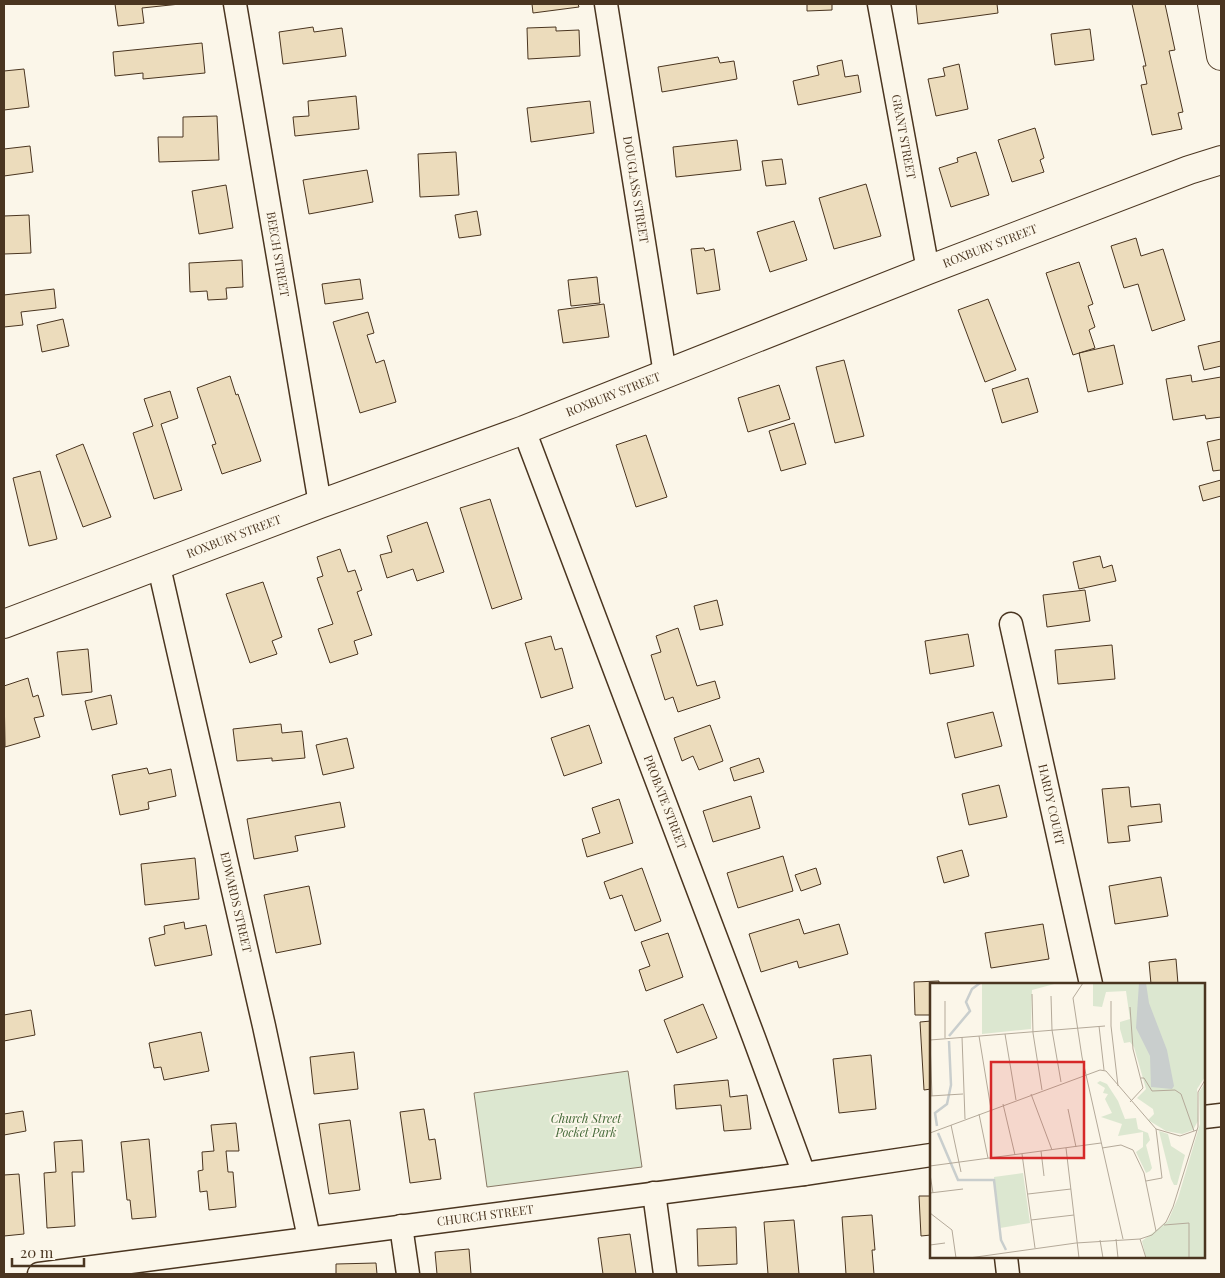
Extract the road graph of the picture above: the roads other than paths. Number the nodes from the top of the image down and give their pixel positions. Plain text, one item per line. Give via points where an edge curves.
1 (235, 4) edge
2 (606, 4) edge
3 (879, 4) edge
4 (1212, 4) edge
5 (1221, 56) edge
6 (1221, 160) edge
7 (928, 270) junction
8 (665, 374) junction
9 (524, 430) junction
10 (320, 504) junction
11 (159, 567) junction
12 (4, 624) edge
13 (1011, 624) dead end
14 (1091, 983) edge
15 (1221, 1114) edge
16 (1205, 1117) edge
17 (930, 1155) edge
18 (804, 1174) junction
19 (654, 1193) junction
20 (401, 1226) junction
21 (309, 1238) junction
22 (1006, 1258) edge
23 (38, 1274) edge
24 (408, 1274) edge
25 (665, 1274) edge
26 (1008, 1274) edge

1 - 10 street, BEECH STREET
2 - 8 street, DOUGLASS STREET
3 - 7 street, GRANT STREET
4 - 5 street
6 - 7 street, ROXBURY STREET
7 - 8 street, ROXBURY STREET
8 - 9 street, ROXBURY STREET
9 - 10 street, ROXBURY STREET
9 - 18 street, PROBATE STREET
10 - 11 street, ROXBURY STREET
11 - 12 street, ROXBURY STREET
11 - 21 street, EDWARDS STREET
13 - 14 street, HARDY COURT
15 - 16 street
17 - 18 street, CHURCH STREET
18 - 19 street, CHURCH STREET
19 - 20 street, CHURCH STREET
19 - 25 street
20 - 21 street, CHURCH STREET
20 - 24 street
21 - 23 street, CHURCH STREET
22 - 26 street

